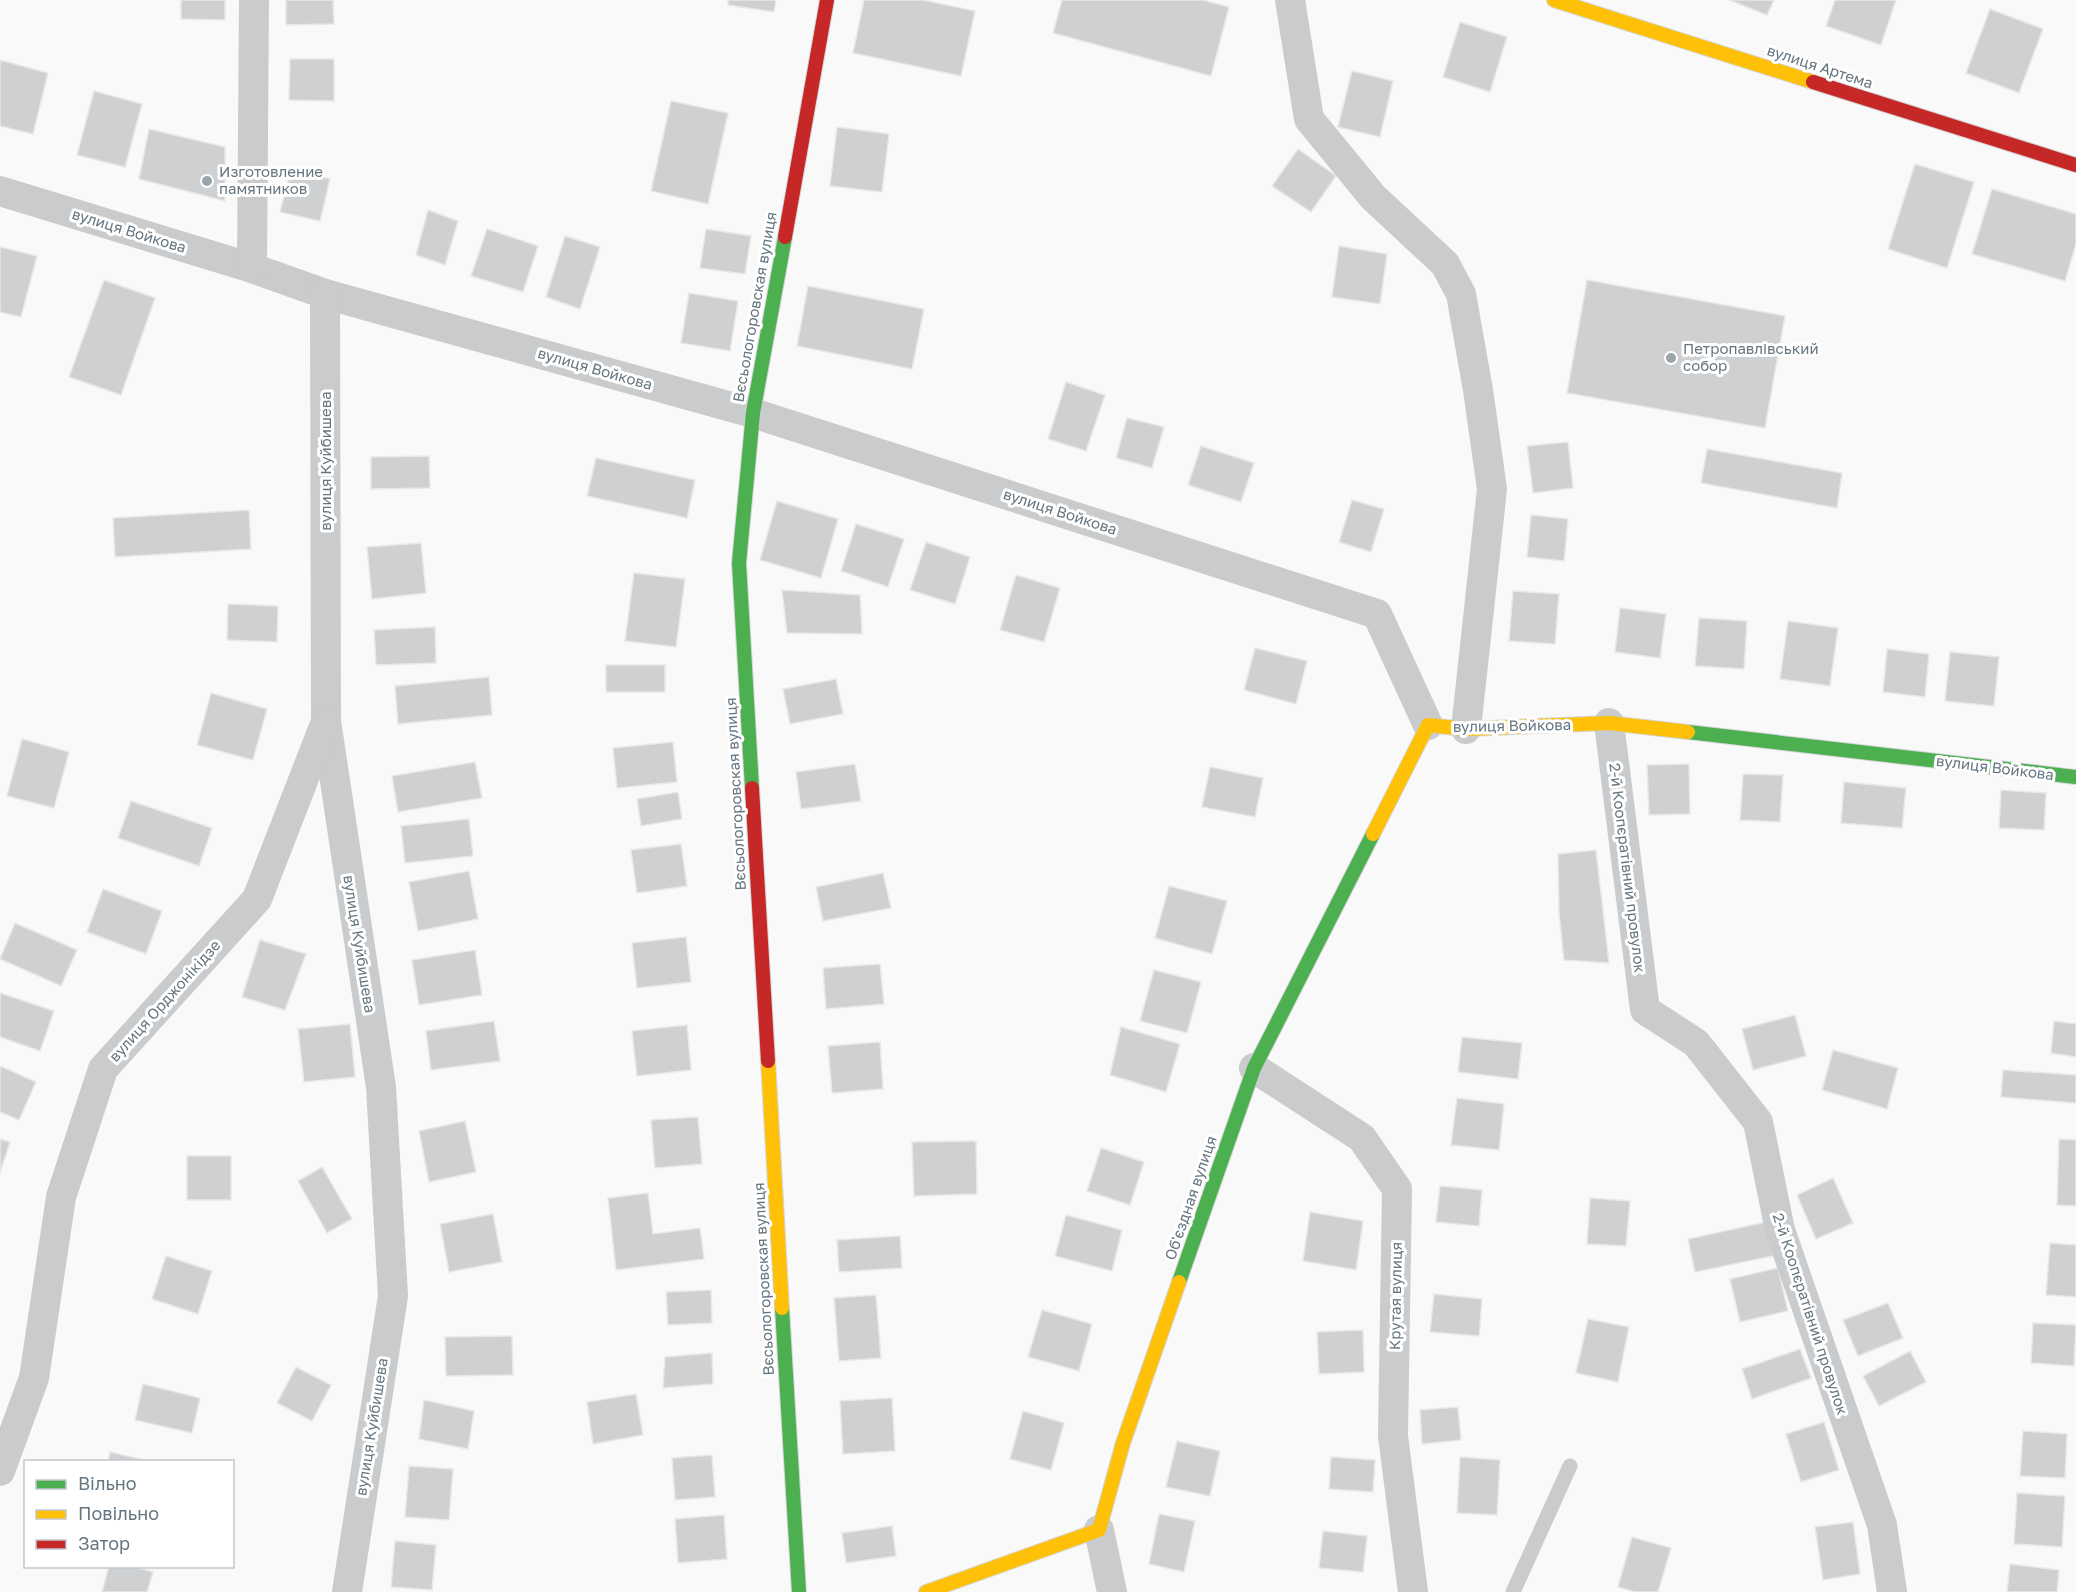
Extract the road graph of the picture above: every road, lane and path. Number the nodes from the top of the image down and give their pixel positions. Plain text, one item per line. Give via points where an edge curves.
1 (254, 0) edge
2 (827, 0) edge
3 (1290, 0) edge
4 (1554, 0) edge
5 (2076, 165) edge
6 (0, 191) edge
7 (252, 268) junction
8 (325, 294) junction
9 (753, 413) junction
10 (326, 721) junction
11 (1609, 723) junction
12 (1428, 725) junction
13 (1466, 729) junction
14 (2076, 777) edge
15 (1254, 1068) junction
16 (1570, 1466) dead end
17 (0, 1471) edge
18 (1099, 1530) junction
19 (347, 1592) edge
20 (799, 1592) edge
21 (926, 1592) edge
22 (1112, 1592) edge
23 (1413, 1592) edge
24 (1513, 1592) edge
25 (1892, 1592) edge

1 - 7 street
2 - 9 street, Вєсьологоровская вулиця
3 - 13 street via 1309,119 1373,197 1445,264 1461,294 1492,489
4 - 5 street, вулиця Артема
6 - 7 street, вулиця Войкова
7 - 8 street, вулиця Войкова
8 - 9 street, вулиця Войкова
8 - 10 street, вулиця Куйбишева
9 - 12 street, вулиця Войкова via 1377,614
9 - 20 street, Вєсьологоровская вулиця via 739,563
10 - 17 street, вулиця Орджонікідзе via 257,899 103,1069 61,1197 34,1378
10 - 19 street, вулиця Куйбишева via 381,1087 393,1296
11 - 13 street, вулиця Войкова
11 - 14 street, вулиця Войкова
11 - 25 street, 2-й Коопєратівний провулок via 1645,1010 1696,1043 1758,1122 1780,1230 1882,1525
12 - 13 street, вулиця Войкова
12 - 15 street, Об'єздная вулиця
15 - 18 street, Об'єздная вулиця via 1123,1443
15 - 23 street, Крутая вулиця via 1362,1138 1397,1189 1393,1436
16 - 24 lane
18 - 21 street
18 - 22 street

